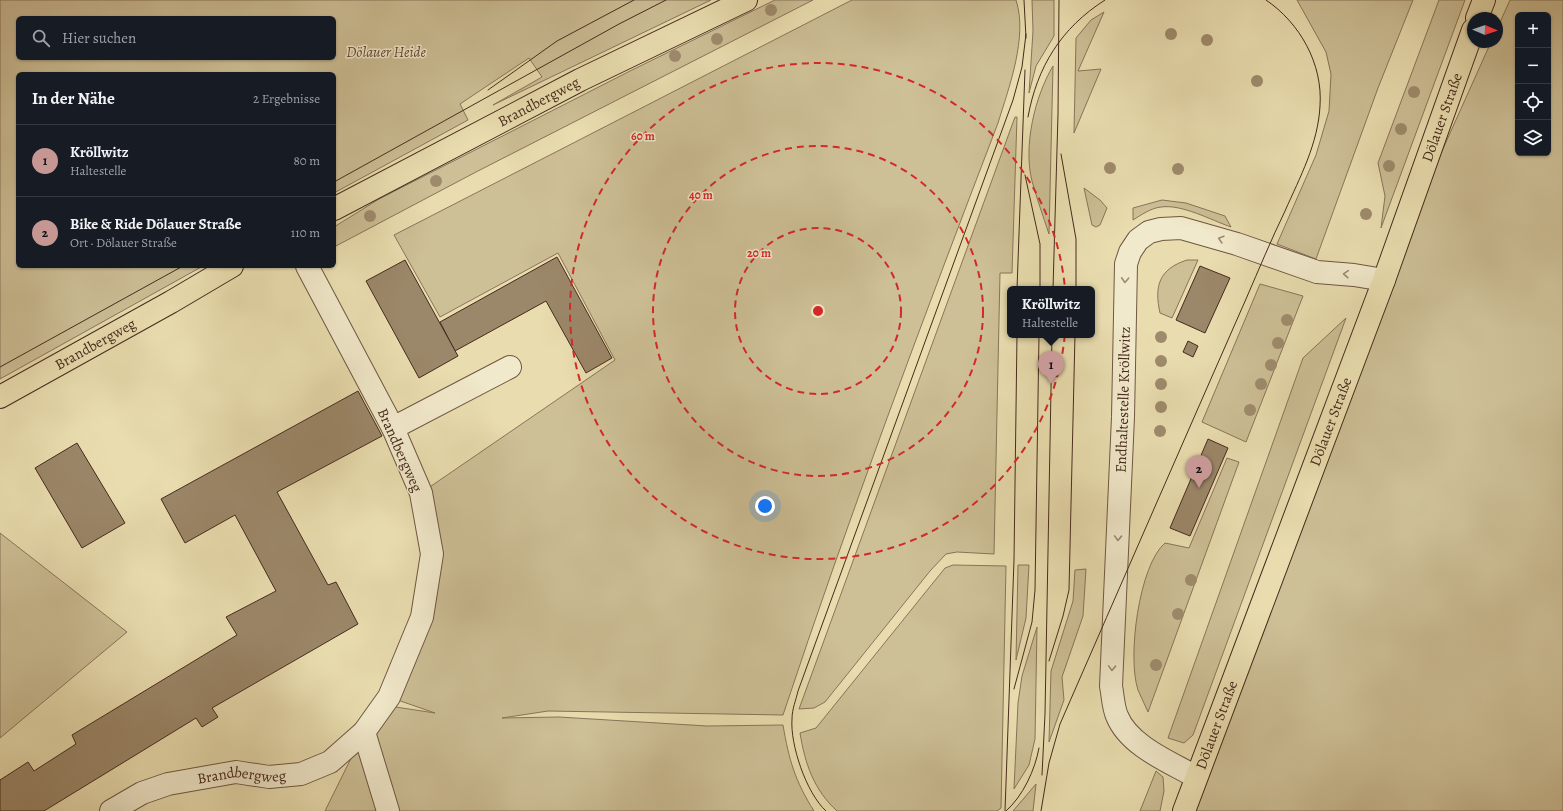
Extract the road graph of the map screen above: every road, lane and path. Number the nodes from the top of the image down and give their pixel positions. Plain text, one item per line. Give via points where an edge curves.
1 (746, 0) edge
2 (1484, 0) edge
3 (1479, 12) edge
4 (1467, 47) edge
5 (336, 208) edge
6 (229, 268) edge
7 (308, 268) edge
8 (1384, 280) junction
9 (510, 366) dead end
10 (0, 397) edge
11 (393, 428) junction
12 (364, 732) junction
13 (1196, 777) junction
14 (111, 811) edge
15 (388, 811) edge
16 (1184, 811) edge

1 - 5 main road, Brandbergweg via 580,80
2 - 3 main road
4 - 8 main road, Dölauer Straße
6 - 10 main road, Brandbergweg
7 - 11 lane, Brandbergweg
8 - 13 main road, Dölauer Straße
8 -> 13 lane, Endhaltestelle Kröllwitz via 1317,272 1237,244 1181,228 1149,232 1138,240 1130,252 1126,264 1125,287 1123,417 1112,686 1114,708 1125,730 1139,743
9 - 11 lane
11 - 12 lane, Brandbergweg via 421,493 432,554 422,617 389,697
12 - 14 lane, Brandbergweg via 330,762 301,774 269,777 236,772 168,784 142,793
12 - 15 lane
13 - 16 main road, Dölauer Straße

